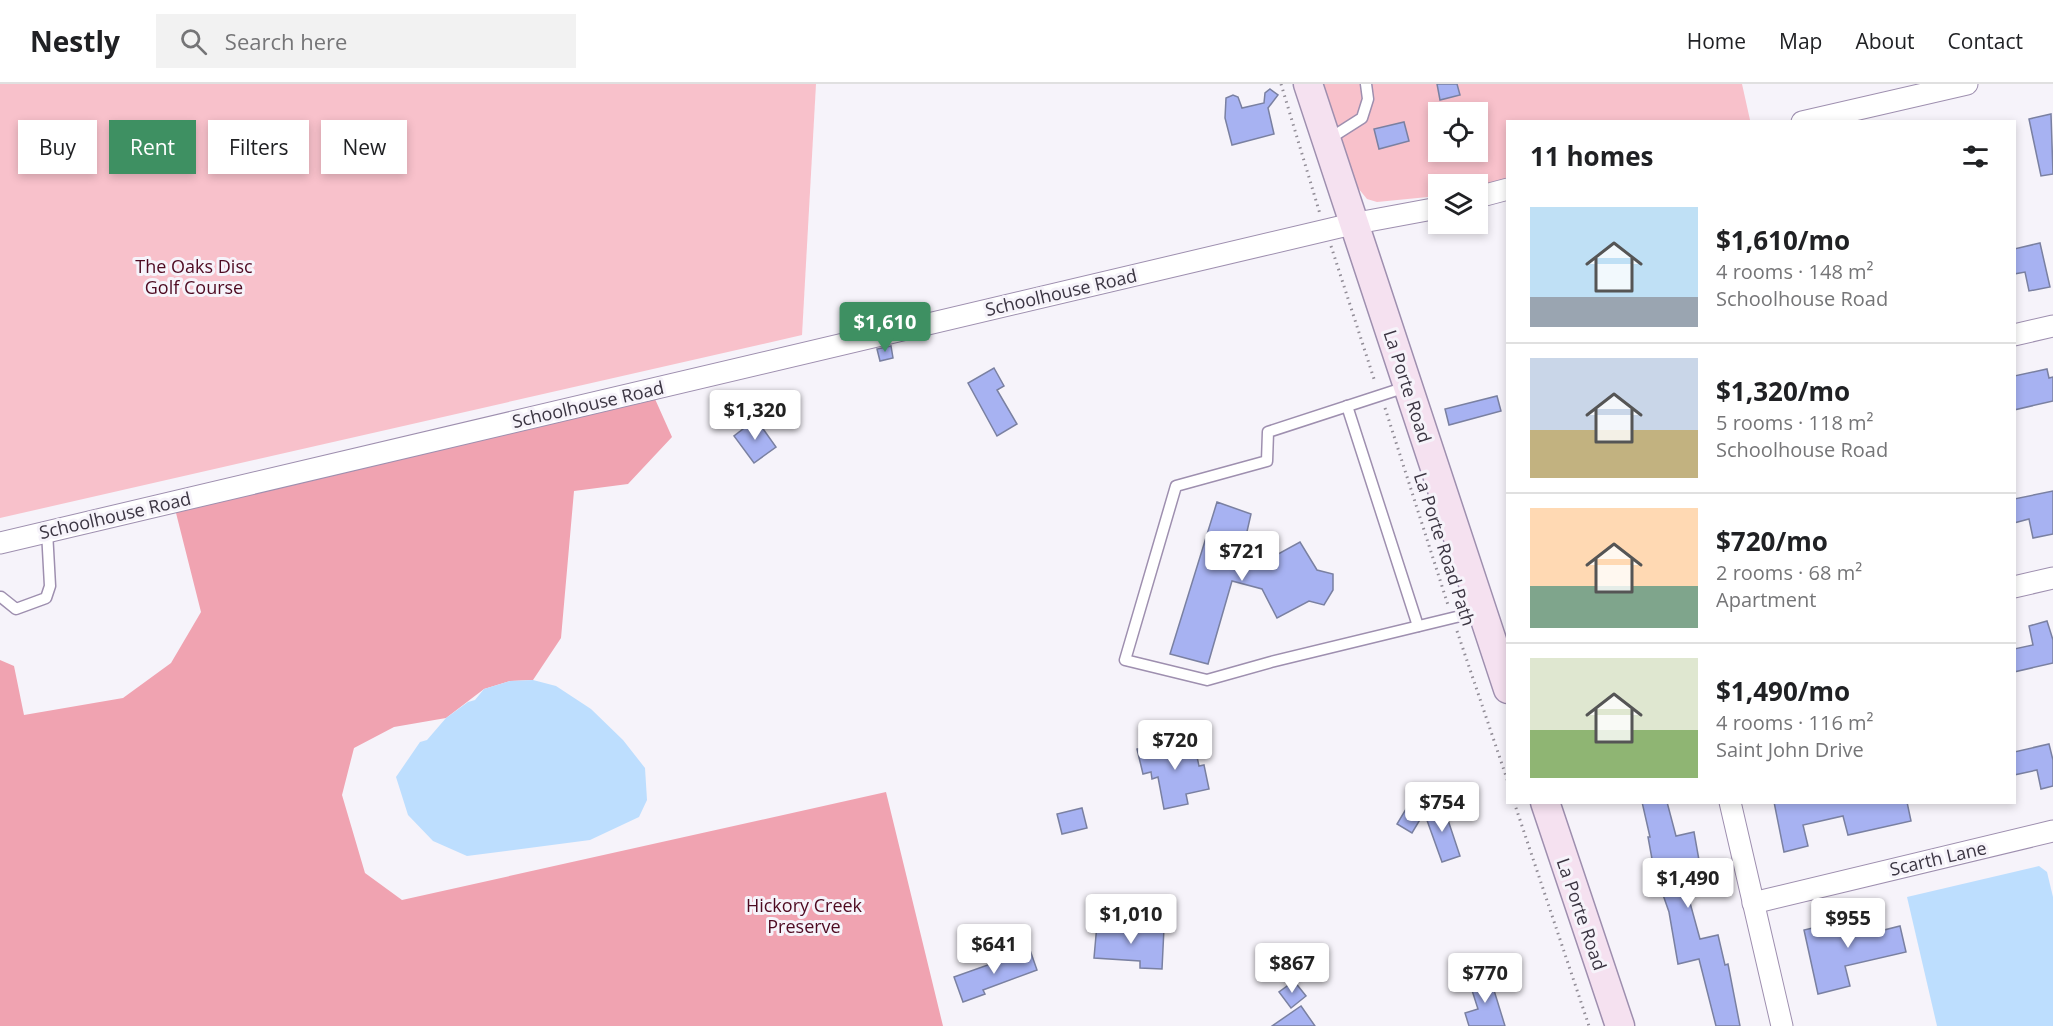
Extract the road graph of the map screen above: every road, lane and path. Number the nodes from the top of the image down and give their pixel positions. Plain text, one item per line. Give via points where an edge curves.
1 (1281, 84) edge
2 (1308, 84) edge
3 (1366, 84) edge
4 (1967, 84) edge
5 (1811, 120) edge
6 (1326, 140) junction
7 (1506, 190) edge
8 (1488, 194) edge
9 (1428, 210) edge
10 (1339, 227) junction
11 (2053, 326) edge
12 (2016, 335) edge
13 (1408, 386) junction
14 (1380, 395) junction
15 (1347, 406) junction
16 (47, 531) junction
17 (0, 543) edge
18 (2053, 578) edge
19 (2016, 587) edge
20 (1, 597) edge
21 (1482, 611) junction
22 (1453, 618) junction
23 (1418, 626) junction
24 (1506, 683) edge
25 (1506, 776) edge
26 (1515, 804) edge
27 (1546, 804) edge
28 (1730, 804) edge
29 (2053, 831) edge
30 (1754, 903) junction
31 (1589, 1026) edge
32 (1620, 1026) edge
33 (1782, 1026) edge

1 - 10 path, La Porte Road Path
2 - 6 street, La Porte Road
3 - 6 lane via 1368,99 1362,118
4 - 5 street
6 - 10 street, La Porte Road
7 - 8 street
9 - 10 street, Schoolhouse Road
10 - 13 street, La Porte Road via 1368,264
10 - 14 path, La Porte Road Path
10 - 16 street, Schoolhouse Road
11 - 12 street
13 - 14 lane
13 - 21 street, La Porte Road
14 - 15 lane
14 - 22 path, La Porte Road Path
15 - 23 lane
15 - 23 lane via 1268,432 1267,461 1176,486 1125,660 1207,680
16 - 17 street, Schoolhouse Road
16 - 20 lane via 50,586 46,598 16,609
18 - 19 street
21 - 22 lane
21 - 24 street, La Porte Road
22 - 23 lane
22 - 25 path, La Porte Road Path
26 - 31 path
27 - 32 street, La Porte Road
28 - 30 street
29 - 30 street, Scarth Lane
30 - 33 street

